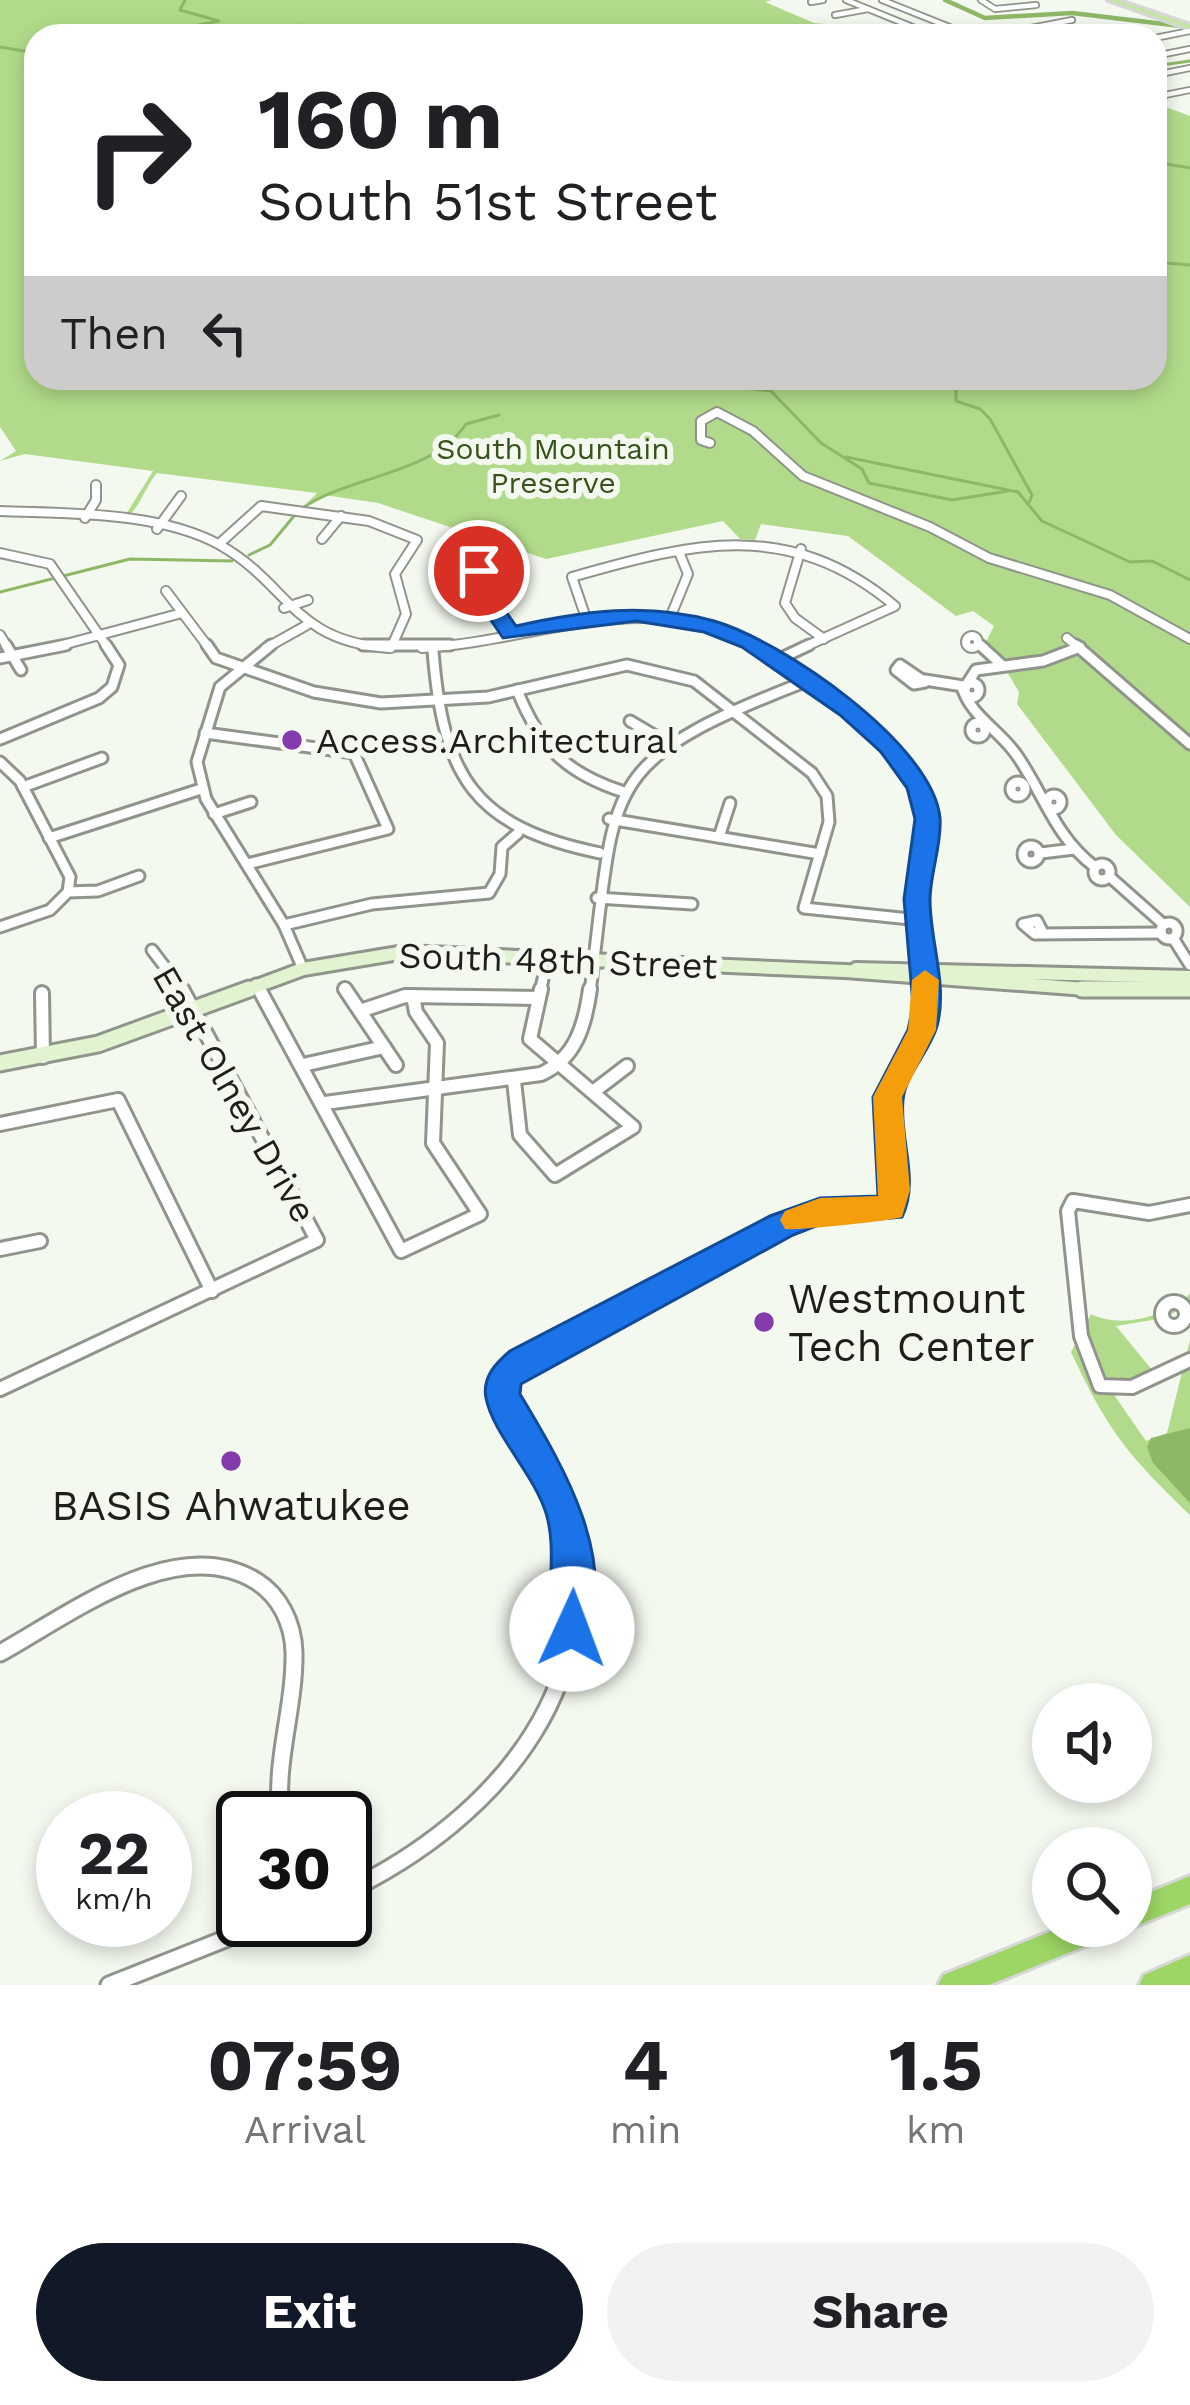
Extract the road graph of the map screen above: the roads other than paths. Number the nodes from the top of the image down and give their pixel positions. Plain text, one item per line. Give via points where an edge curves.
1 (823, 0) edge
2 (846, 0) edge
3 (881, 0) edge
4 (981, 0) edge
5 (1030, 0) edge
6 (1116, 0) edge
7 (811, 2) edge
8 (868, 9) junction
9 (916, 14) junction
10 (835, 15) dead end
11 (891, 18) junction
12 (1072, 20) dead end
13 (906, 24) edge
14 (941, 24) edge
15 (1052, 24) edge
16 (1188, 25) edge
17 (1167, 36) joint
18 (1190, 47) edge
19 (710, 443) dead end
20 (96, 485) dead end
21 (181, 496) dead end
22 (0, 511) edge
23 (341, 516) junction
24 (85, 518) junction
25 (157, 529) junction
26 (322, 539) dead end
27 (219, 544) junction
28 (801, 549) junction
29 (679, 552) junction
30 (0, 553) edge
31 (479, 571) dead end
32 (166, 591) dead end
33 (308, 600) dead end
34 (284, 608) junction
35 (182, 613) junction
36 (586, 618) junction
37 (670, 619) junction
38 (307, 626) junction
39 (511, 634) junction
40 (0, 635) edge
41 (101, 637) junction
42 (1067, 638) dead end
43 (1190, 638) edge
44 (824, 639) junction
45 (980, 645) dead end
46 (1080, 647) junction
47 (392, 649) junction
48 (433, 651) junction
49 (13, 656) junction
50 (0, 658) edge
51 (777, 660) junction
52 (1003, 666) junction
53 (237, 669) junction
54 (21, 670) dead end
55 (926, 680) dead end
56 (807, 681) junction
57 (112, 687) junction
58 (963, 687) junction
59 (517, 690) junction
60 (128, 693) dead end
61 (435, 702) junction
62 (733, 710) junction
63 (630, 721) dead end
64 (205, 733) junction
65 (0, 739) edge
66 (669, 744) junction
67 (1190, 744) edge
68 (102, 758) dead end
69 (0, 762) edge
70 (23, 787) junction
71 (201, 789) junction
72 (624, 792) junction
73 (251, 802) dead end
74 (730, 803) dead end
75 (214, 814) junction
76 (609, 819) junction
77 (518, 833) junction
78 (719, 837) junction
79 (50, 838) junction
80 (1074, 850) junction
81 (600, 853) junction
82 (1040, 853) dead end
83 (820, 854) junction
84 (248, 864) junction
85 (139, 876) dead end
86 (68, 892) junction
87 (597, 898) junction
88 (692, 904) dead end
89 (920, 920) junction
90 (284, 925) junction
91 (0, 927) edge
92 (1042, 931) dead end
93 (1165, 932) junction
94 (152, 950) dead end
95 (592, 958) junction
96 (1190, 965) edge
97 (303, 969) junction
98 (924, 974) junction
99 (1190, 977) edge
100 (543, 979) dead end
101 (256, 984) junction
102 (345, 988) dead end
103 (1190, 989) edge
104 (42, 993) dead end
105 (413, 996) junction
106 (538, 998) junction
107 (194, 1009) junction
108 (360, 1011) junction
109 (384, 1047) junction
110 (43, 1057) junction
111 (0, 1063) edge
112 (304, 1065) junction
113 (396, 1065) dead end
114 (560, 1065) junction
115 (627, 1066) dead end
116 (514, 1082) junction
117 (435, 1084) junction
118 (592, 1092) junction
119 (325, 1102) junction
120 (0, 1124) edge
121 (1190, 1205) edge
122 (40, 1241) dead end
123 (0, 1249) edge
124 (212, 1291) junction
125 (1190, 1360) edge
126 (0, 1389) edge
127 (0, 1653) edge
128 (282, 1791) edge
129 (372, 1880) edge
130 (1190, 1890) edge
131 (1152, 1905) edge
132 (216, 1943) edge
133 (1048, 1947) edge
134 (1190, 1970) edge
135 (109, 1985) edge
136 (953, 1985) edge
137 (1154, 1985) edge

1 - 7 street
2 - 8 street
3 - 9 street
4 - 5 street via 995,9 1036,5
6 - 16 main road
8 - 10 street
8 - 11 street
9 - 11 street
9 - 14 street
11 - 13 street
12 - 15 street
16 - 17 street
17 - 18 street
19 - 43 street via 701,440 700,421 717,412 753,431 803,476 980,555 1110,595
20 - 24 street
21 - 25 street
22 - 24 street
23 - 26 street
23 - 27 street via 262,506
23 - 47 street via 417,540 392,576 406,614
24 - 25 street
25 - 27 street
27 - 34 street
28 - 29 street via 735,542
28 - 44 street via 785,603
28 - 44 street via 838,561 895,606
29 - 36 street via 572,577
29 - 37 street via 688,574
30 - 41 street via 50,564
31 - 39 street via 480,589
32 - 35 street
33 - 34 street
34 - 38 street
35 - 41 street
35 - 53 street via 216,658
36 - 37 street
36 - 39 street
37 - 51 street via 730,633
38 - 47 street
38 - 53 street
39 - 48 street
40 - 49 street
41 - 49 street
41 - 57 street via 119,665
42 - 46 street
44 - 51 street
45 - 52 street
46 - 52 street
46 - 67 street
47 - 48 street
48 - 61 street
49 - 50 street
49 - 54 street
51 - 56 street
52 - 58 street via 976,670
53 - 61 street via 314,692
53 - 64 street via 214,697
55 - 58 street
56 - 62 street
56 - 89 street via 889,747 919,787 928,836
57 - 60 street
57 - 65 street
58 - 80 street
59 - 61 street
59 - 62 street via 608,667 674,672
59 - 72 street via 538,744 557,765
61 - 77 street via 441,739 465,788
62 - 66 street
62 - 83 street via 819,783 830,808
63 - 66 street
64 - 71 street
64 - 84 street via 354,753 388,830
66 - 72 street
68 - 70 street
69 - 70 street
70 - 79 street
71 - 75 street
71 - 79 street
72 - 76 street
73 - 75 street
74 - 78 street
75 - 84 street
76 - 78 street
76 - 81 street
77 - 81 street
77 - 90 street via 502,848 489,893 372,904
78 - 83 street
79 - 86 street via 70,877
80 - 82 street
80 - 93 street via 1110,869
81 - 87 street
83 - 89 street via 804,908
84 - 90 street
85 - 86 street
86 - 91 street via 50,910
87 - 88 street
87 - 95 street
89 - 98 street
90 - 97 street
92 - 93 street
93 - 96 street
94 - 107 street, East Olney Drive
95 - 97 main road, South 48th Street via 429,951
95 - 98 main road, South 48th Street
95 - 114 street via 577,1047
97 - 101 main road, South 48th Street
98 - 99 main road, South 48th Street
98 - 103 main road, South 48th Street
98 - 129 street via 922,1030 888,1097 891,1208 820,1211 782,1226 504,1377 502,1396 553,1481 571,1543 573,1617 561,1677 537,1732 475,1814 423,1856
100 - 106 street
101 - 107 main road, South 48th Street
101 - 112 street
102 - 108 street
104 - 110 street
105 - 106 street
105 - 108 street
105 - 117 street via 436,1043
106 - 114 street via 530,1039
107 - 110 main road, South 48th Street
107 - 124 street, East Olney Drive via 317,1240
108 - 109 street
109 - 112 street
109 - 113 street
110 - 111 main road, South 48th Street
112 - 119 street
114 - 116 street
114 - 118 street
115 - 118 street
116 - 117 street
116 - 118 street via 520,1135 555,1174 633,1127
117 - 119 street
117 - 119 street via 433,1143 480,1214 401,1251 322,1112
120 - 124 street via 118,1100
121 - 125 street via 1149,1213 1073,1201 1068,1211 1076,1308 1100,1387 1132,1387
122 - 123 street
124 - 126 street
127 - 128 street via 172,1567 216,1565 266,1586 292,1631
130 - 131 highway
132 - 135 street
133 - 136 highway
134 - 137 highway

